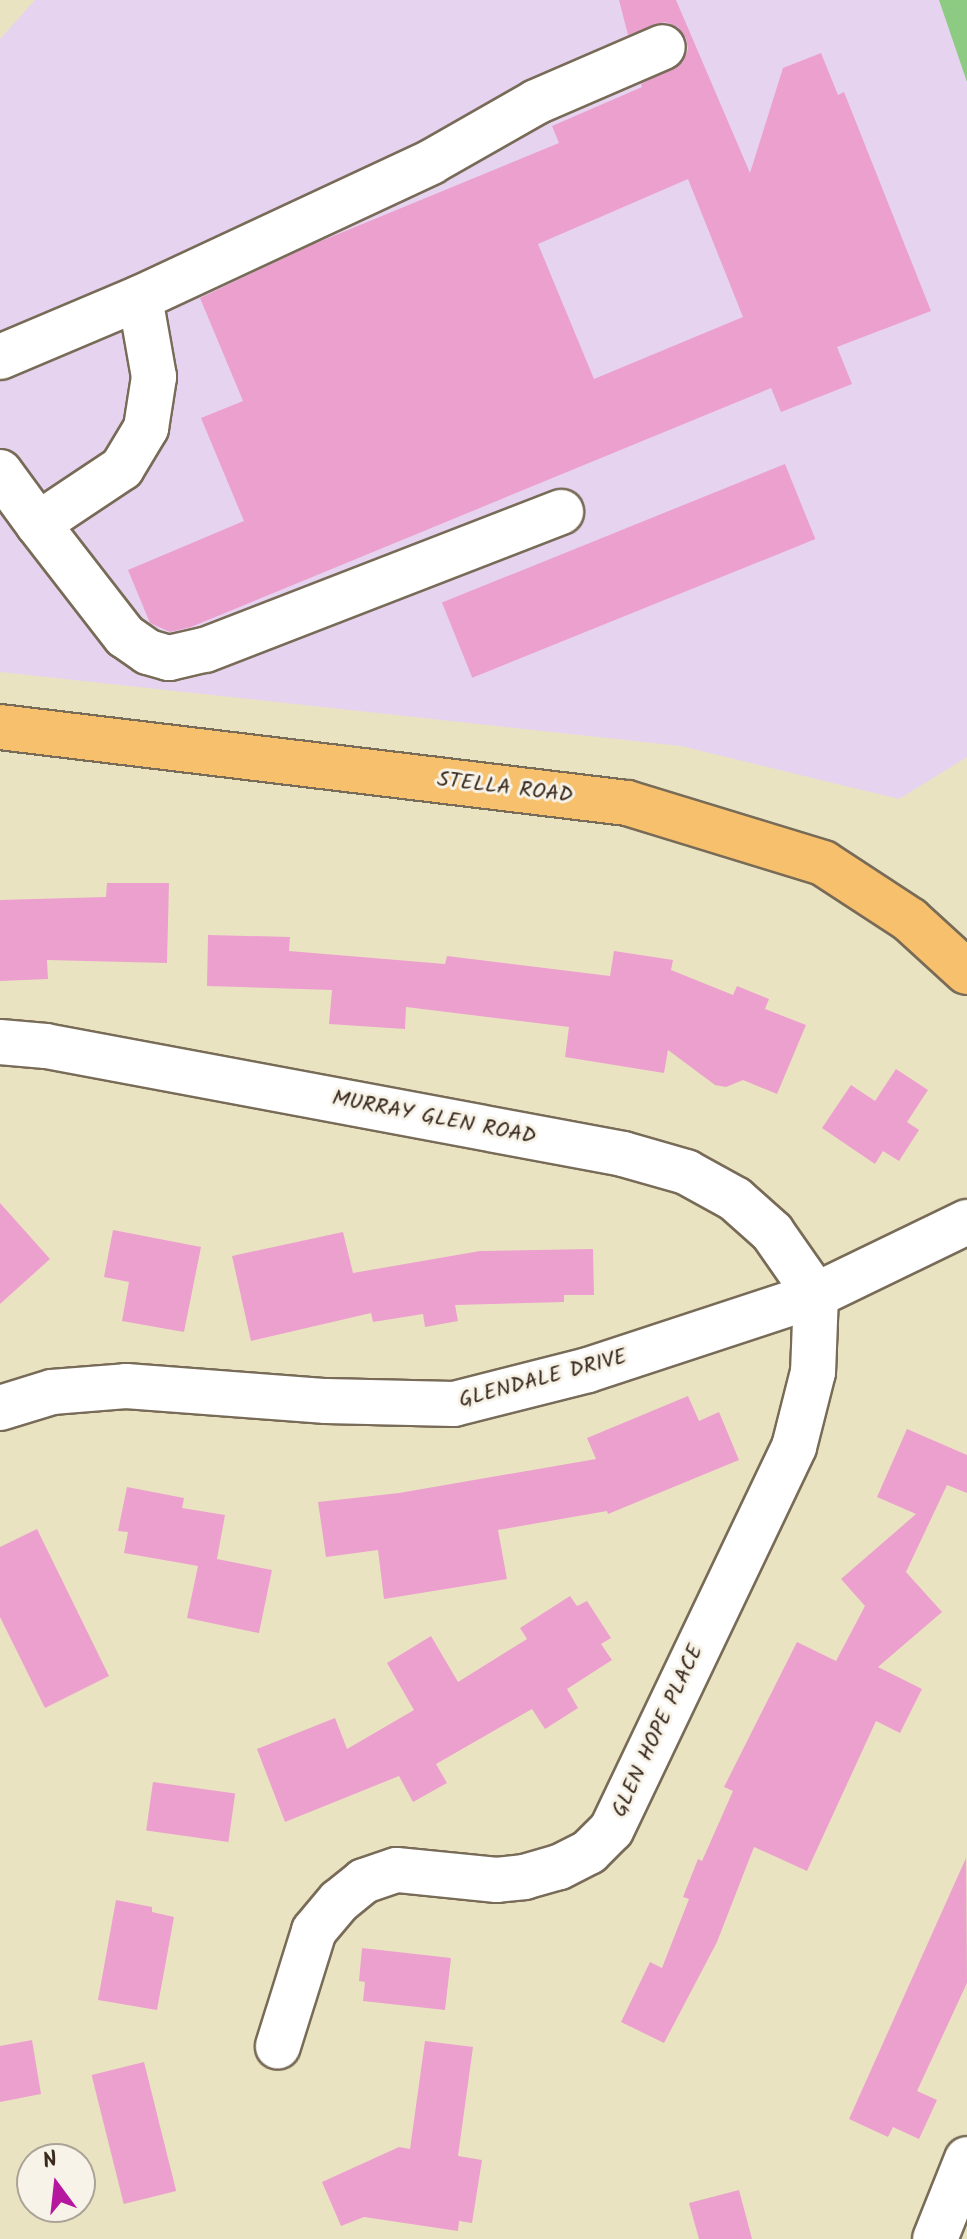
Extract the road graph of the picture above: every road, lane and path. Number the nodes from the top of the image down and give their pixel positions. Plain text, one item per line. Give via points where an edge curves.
1 (663, 47) dead end
2 (140, 298) junction
3 (0, 357) edge
4 (0, 472) edge
5 (561, 512) dead end
6 (38, 524) junction
7 (0, 727) edge
8 (967, 972) edge
9 (0, 1042) edge
10 (967, 1222) edge
11 (816, 1295) junction
12 (0, 1408) edge
13 (278, 2046) dead end
14 (967, 2159) edge
15 (935, 2239) edge

1 - 2 street via 536,102 431,162
2 - 3 street
2 - 6 street via 154,377 146,428 122,468
4 - 6 street
5 - 6 street via 205,650 169,658 148,652 125,636
7 - 8 main road, STELLA ROAD via 627,803 823,863 910,920
9 - 11 street, MURRAY GLEN ROAD via 46,1046 607,1151 686,1172 735,1199 772,1232
10 - 11 street, GLENDALE DRIVE
11 - 12 street, GLENDALE DRIVE via 588,1370 454,1404 326,1401 126,1386 52,1392
11 - 13 street, GLEN HOPE PLACE via 813,1372 794,1447 611,1830 589,1852 525,1877 497,1880 396,1870 364,1881 314,1931
14 - 15 street

